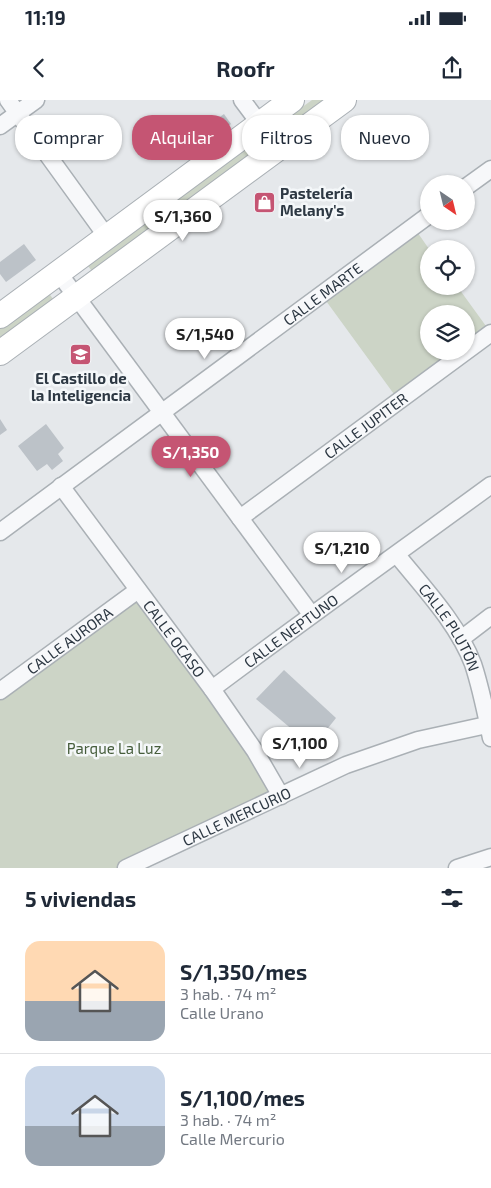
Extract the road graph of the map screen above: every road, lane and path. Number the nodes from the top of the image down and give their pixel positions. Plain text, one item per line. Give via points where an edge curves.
1 (8, 100) edge
2 (36, 100) edge
3 (242, 100) edge
4 (344, 100) edge
5 (274, 109) edge
6 (18, 113) junction
7 (0, 126) edge
8 (491, 169) edge
9 (475, 181) edge
10 (420, 222) edge
11 (107, 237) junction
12 (58, 272) junction
13 (76, 297) junction
14 (0, 316) edge
15 (491, 333) edge
16 (0, 353) edge
17 (162, 412) junction
18 (491, 485) edge
19 (61, 486) junction
20 (240, 518) junction
21 (0, 532) edge
22 (397, 554) junction
23 (138, 590) junction
24 (311, 614) junction
25 (491, 616) edge
26 (461, 639) junction
27 (212, 689) junction
28 (0, 691) edge
29 (490, 729) edge
30 (281, 796) junction
31 (491, 857) edge
32 (126, 868) edge
33 (457, 868) edge

1 - 6 street
2 - 6 street
3 - 5 street
4 - 13 main road
5 - 11 main road
6 - 7 street
6 - 11 street
8 - 9 street
10 - 17 street, CALLE MARTE
11 - 12 main road
12 - 13 street
12 - 14 main road
13 - 16 main road
13 - 17 street
15 - 20 street, CALLE JUPITER
17 - 19 street, CALLE MARTE
17 - 20 street
18 - 22 street, CALLE NEPTUNO
19 - 21 street, CALLE MARTE
19 - 23 street, CALLE OCASO
20 - 24 street
22 - 24 street, CALLE NEPTUNO
22 - 26 street, CALLE PLUTÓN
23 - 27 street, CALLE OCASO
23 - 28 street, CALLE AURORA
24 - 27 street, CALLE NEPTUNO
25 - 26 street
26 - 29 street, CALLE PLUTÓN via 472,664
27 - 30 street, CALLE OCASO via 255,750
29 - 30 street, CALLE MERCURIO via 418,740 346,765
30 - 32 street, CALLE MERCURIO
31 - 33 street

